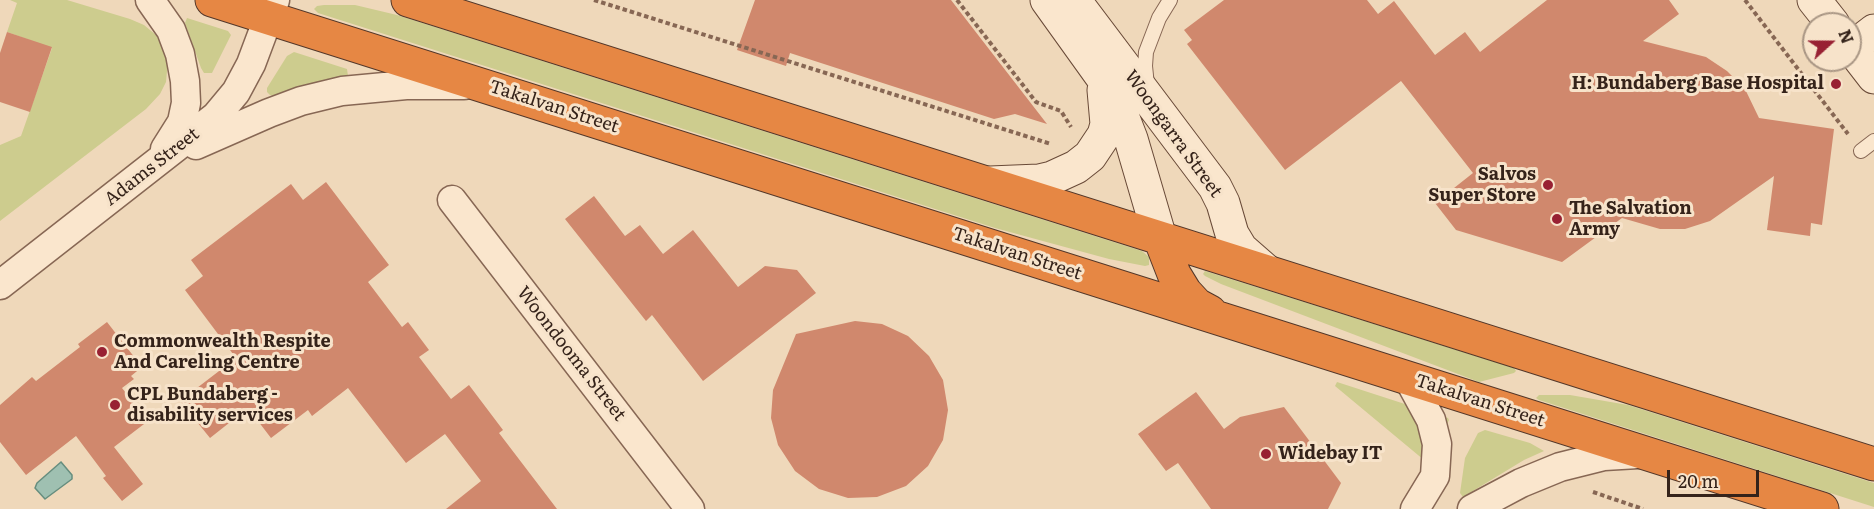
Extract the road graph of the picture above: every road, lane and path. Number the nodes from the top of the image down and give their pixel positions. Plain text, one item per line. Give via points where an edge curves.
1 (150, 0) edge
2 (212, 0) edge
3 (408, 0) edge
4 (594, 0) edge
5 (957, 0) edge
6 (1047, 0) edge
7 (1074, 0) edge
8 (1170, 0) edge
9 (1745, 0) edge
10 (1814, 0) edge
11 (272, 9) edge
12 (1826, 12) edge
13 (1862, 55) edge
14 (1094, 65) junction
15 (1874, 77) edge
16 (485, 85) junction
17 (1162, 117) junction
18 (1075, 133) dead end
19 (1874, 141) edge
20 (1059, 146) dead end
21 (1861, 151) joint
22 (154, 165) junction
23 (990, 183) junction
24 (452, 200) dead end
25 (1160, 238) junction
26 (1265, 270) junction
27 (0, 285) edge
28 (1222, 319) junction
29 (1408, 378) junction
30 (1644, 453) junction
31 (1874, 464) edge
32 (1593, 492) dead end
33 (1422, 508) edge
34 (690, 509) edge
35 (1472, 509) edge
36 (1643, 509) edge
37 (1822, 509) edge

1 - 22 street via 171,30 180,54 186,103 182,122
2 - 11 highway, Takalvan Street
3 - 23 highway
4 - 20 path
5 - 18 path via 1036,102 1060,111
6 - 14 street, Woongarra Street
7 - 17 street, Woongarra Street
8 - 17 lane via 1159,18 1145,59 1147,84
9 - 21 path
10 - 12 street
11 - 16 highway, Takalvan Street
11 - 22 street, Adams Street via 236,92 216,116
13 - 15 street
14 - 23 street, Woongarra Street via 1106,93 1107,124 1090,156 1052,178
14 - 25 street, Woongarra Street via 1108,85 1131,139
16 - 22 street via 406,85 342,91 301,101 244,123
16 - 28 highway, Takalvan Street
17 - 26 street, Woongarra Street via 1215,187 1241,249
19 - 21 lane
22 - 27 street, Adams Street
23 - 25 highway
24 - 34 street, Woondooma Street
25 - 26 highway
25 - 28 highway via 1185,292 1197,305
26 - 31 highway
28 - 29 highway, Takalvan Street
29 - 30 highway, Takalvan Street
29 - 33 street via 1431,420 1437,444 1435,476
30 - 35 street via 1579,461 1541,474
30 - 37 highway, Takalvan Street
32 - 36 path

